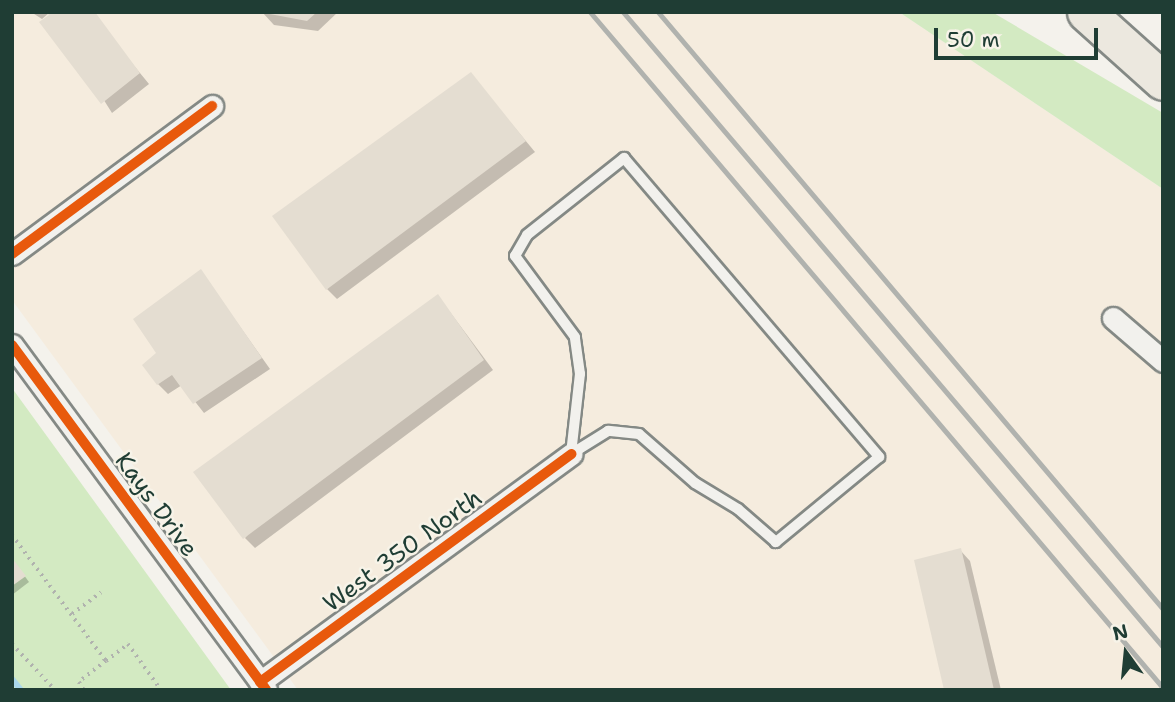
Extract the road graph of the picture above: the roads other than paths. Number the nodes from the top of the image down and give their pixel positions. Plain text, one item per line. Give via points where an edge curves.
1 (1093, 17) edge
2 (1163, 54) edge
3 (1163, 81) edge
4 (212, 106) dead end
5 (12, 254) edge
6 (1113, 318) dead end
7 (12, 345) edge
8 (1163, 361) edge
9 (570, 454) junction
10 (263, 686) edge

1 - 2 highway
1 - 3 highway
4 - 5 street
6 - 8 street
7 - 10 street, Kays Drive
9 - 9 lane via 580,374 575,337 515,256 527,235 624,158 879,457 776,542 738,509 695,483 639,434 608,431
9 - 10 street, West 350 North

